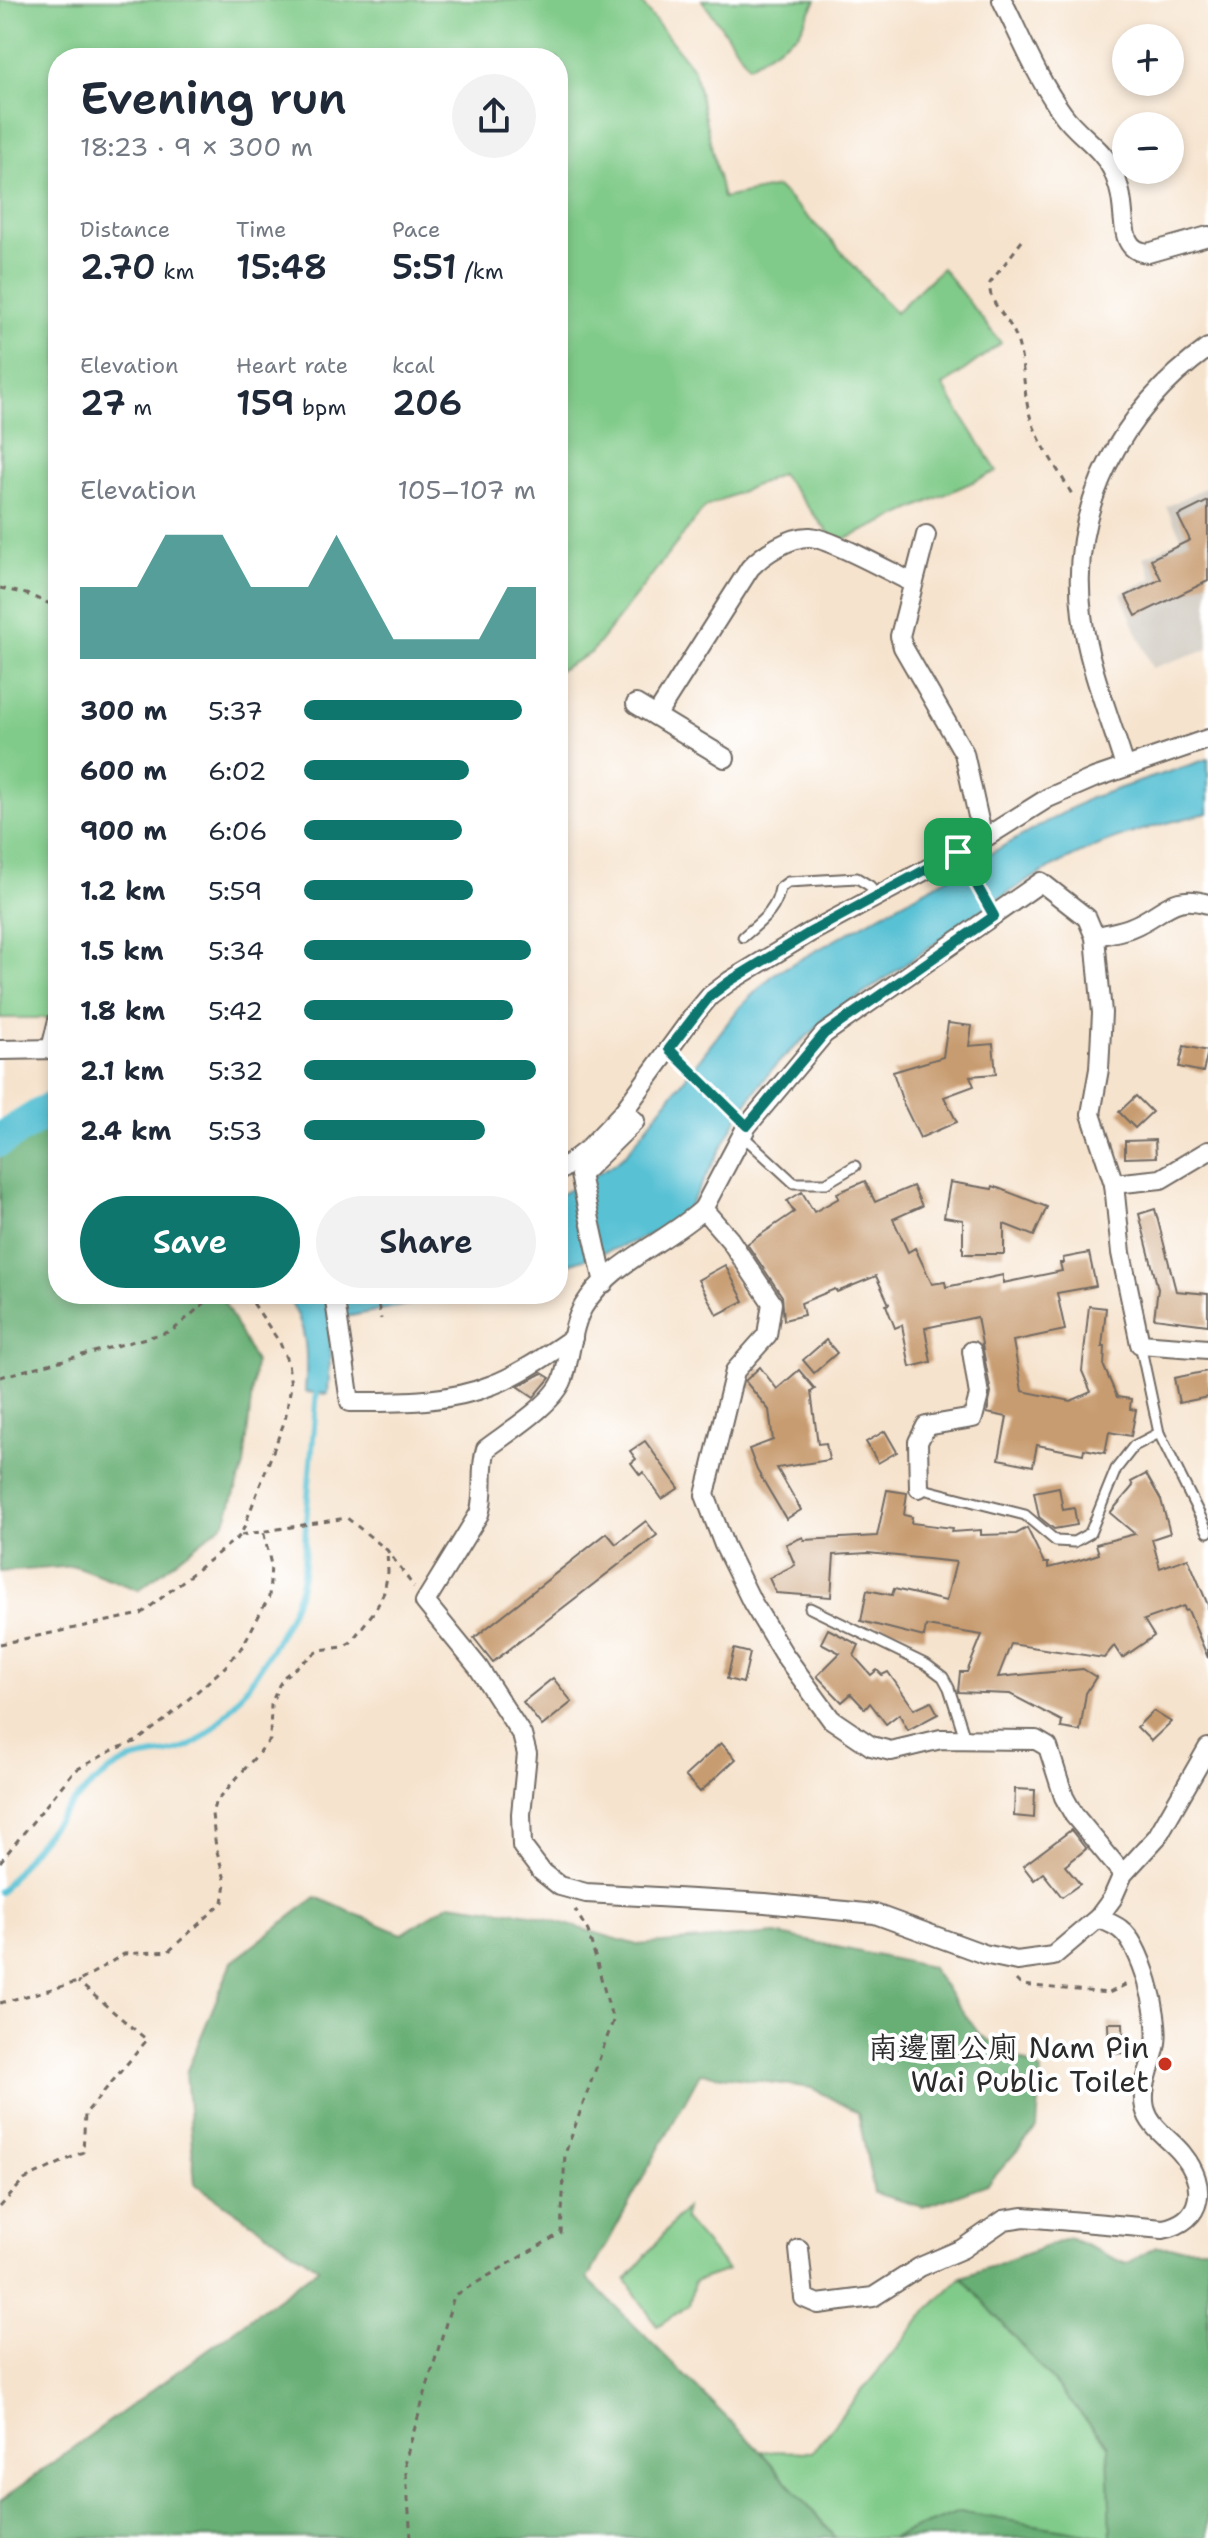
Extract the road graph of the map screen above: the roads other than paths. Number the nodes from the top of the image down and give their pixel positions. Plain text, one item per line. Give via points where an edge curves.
1 (1002, 0) edge
2 (1208, 236) edge
3 (1208, 348) edge
4 (926, 535) dead end
5 (913, 583) junction
6 (636, 704) dead end
7 (656, 716) junction
8 (1208, 739) edge
9 (725, 758) dead end
10 (1125, 767) junction
11 (983, 839) junction
12 (875, 897) junction
13 (1208, 904) edge
14 (743, 937) dead end
15 (1095, 937) junction
16 (48, 1049) edge
17 (0, 1050) edge
18 (623, 1112) junction
19 (744, 1130) junction
20 (1208, 1151) edge
21 (568, 1164) edge
22 (855, 1166) dead end
23 (1114, 1184) junction
24 (703, 1209) junction
25 (602, 1274) junction
26 (335, 1304) edge
27 (573, 1338) junction
28 (1140, 1344) junction
29 (1208, 1349) edge
30 (972, 1351) dead end
31 (1159, 1433) junction
32 (919, 1488) joint
33 (1208, 1532) edge
34 (810, 1608) dead end
35 (965, 1738) junction
36 (1208, 1748) edge
37 (1123, 1874) junction
38 (1098, 1918) junction
39 (799, 2249) dead end

1 - 2 street via 1062,113 1113,170 1132,246 1148,253
3 - 10 street via 1164,383 1127,427 1101,474 1085,532 1080,574 1084,627
4 - 5 street
5 - 7 street via 820,539 795,539 750,568
5 - 11 street via 900,636 903,647 964,753
6 - 7 street
7 - 9 street
8 - 10 street
10 - 11 street via 1048,798
11 - 12 street
12 - 14 lane via 857,878 788,882 769,915
12 - 18 street via 730,981 702,1006
13 - 15 street via 1179,900 1133,927
15 - 19 street via 1087,918 1041,882 824,1034
15 - 23 street via 1102,1013 1091,1114
16 - 17 street
18 - 21 street
18 - 25 street via 635,1121 580,1175
19 - 22 lane via 794,1183 826,1183
19 - 24 street
20 - 23 street via 1161,1179
23 - 28 street via 1121,1253
24 - 25 street via 683,1228
24 - 35 street via 772,1303 767,1335 735,1371 705,1495 752,1602 831,1719 871,1746 891,1751
25 - 27 street
26 - 27 street via 350,1402 461,1395 521,1371
27 - 38 street via 554,1395 486,1449 479,1514 425,1602 478,1667 522,1735 527,1754 522,1846 541,1871 560,1886 602,1894 875,1914 1017,1961 1053,1956
28 - 29 street
28 - 31 lane
30 - 32 street via 979,1395 973,1418 926,1426 918,1442
31 - 32 lane via 1134,1446 1116,1469 1090,1533 1074,1542 1056,1541 1025,1515
31 - 33 lane
34 - 35 lane via 943,1677
35 - 37 street via 1044,1742 1074,1815
36 - 37 street via 1157,1837
37 - 38 street
38 - 39 street via 1121,1929 1145,1975 1157,2034 1145,2107 1152,2124 1190,2166 1198,2200 1195,2212 1177,2226 1155,2229 1010,2218 873,2297 818,2304 804,2298

